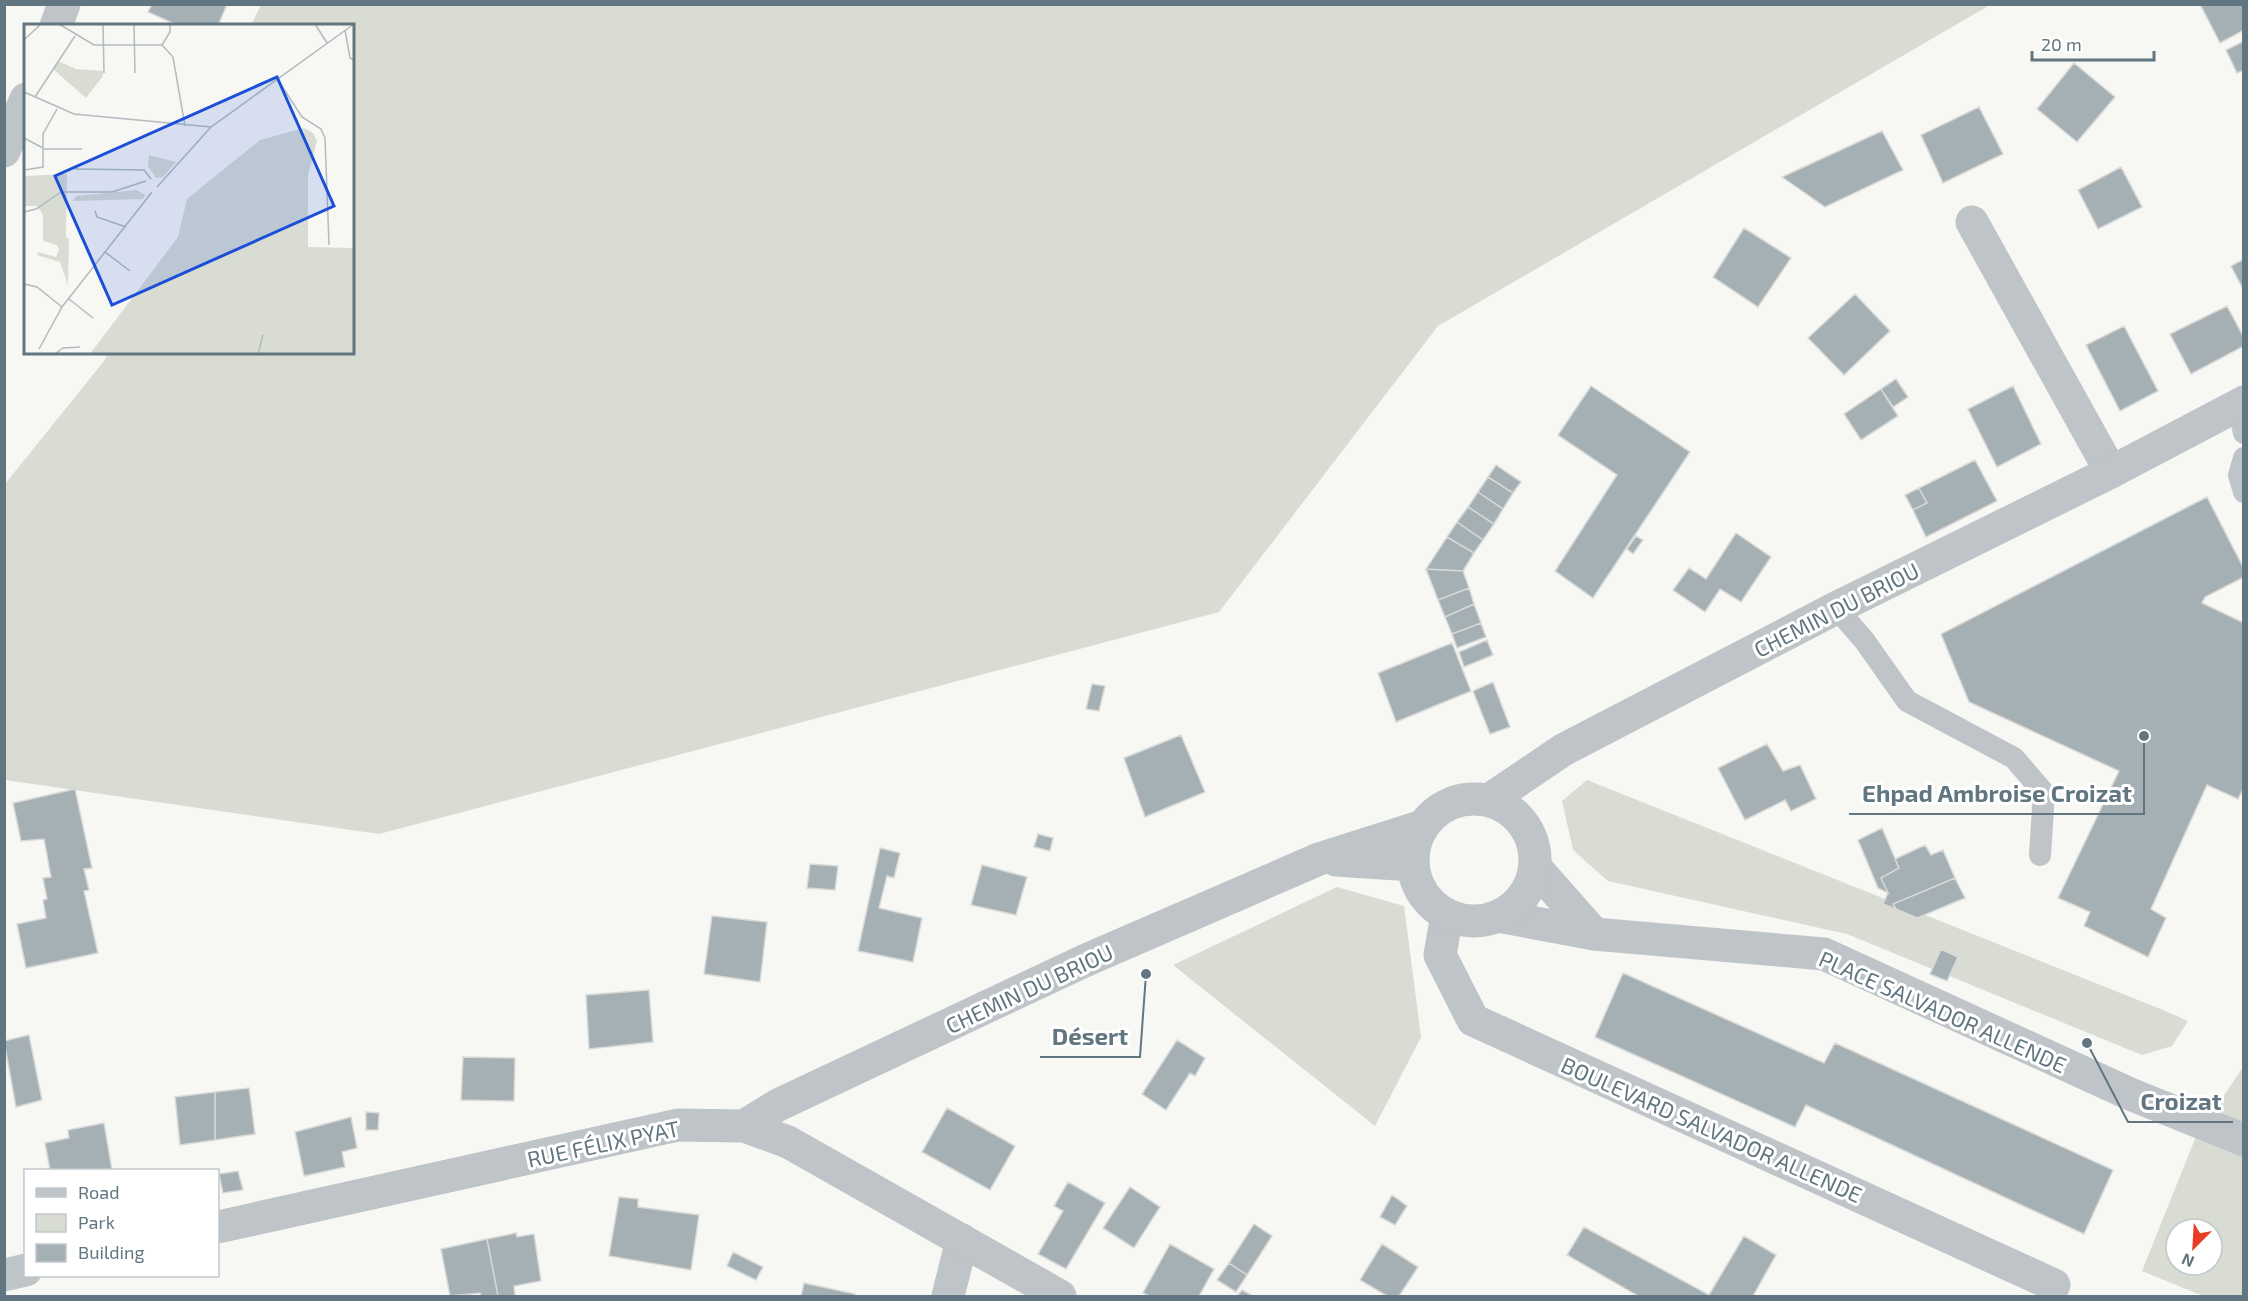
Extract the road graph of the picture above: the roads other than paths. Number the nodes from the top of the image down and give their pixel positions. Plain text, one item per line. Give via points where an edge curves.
1 (64, 4) edge
2 (57, 24) edge
3 (24, 104) edge
4 (4, 151) edge
5 (1972, 222) dead end
6 (2242, 413) edge
7 (2244, 458) edge
8 (2111, 472) junction
9 (2244, 492) edge
10 (1836, 608) junction
11 (1563, 750) junction
12 (1489, 800) junction
13 (1521, 820) junction
14 (1423, 826) junction
15 (2040, 855) dead end
16 (1319, 859) junction
17 (1413, 865) junction
18 (1535, 867) junction
19 (1448, 915) junction
20 (1498, 916) junction
21 (1593, 934) junction
22 (744, 1126) junction
23 (2244, 1140) edge
24 (219, 1227) edge
25 (962, 1240) junction
26 (24, 1270) edge
27 (4, 1275) edge
28 (2054, 1285) dead end
29 (948, 1296) edge
30 (1060, 1296) edge

1 - 2 street
3 - 4 street
5 - 8 street
6 - 8 street, CHEMIN DU BRIOU
7 - 9 lane via 2239,475
8 - 10 street, CHEMIN DU BRIOU
10 - 11 street, CHEMIN DU BRIOU
10 - 15 lane via 1864,640 1906,701 2014,758 2044,793
11 - 12 street, CHEMIN DU BRIOU
11 - 13 street
12 - 13 street
12 - 14 street via 1452,802 1436,811
13 - 18 street via 1530,835
14 - 16 street, CHEMIN DU BRIOU
14 - 17 street via 1414,844
16 - 17 street, CHEMIN DU BRIOU
16 - 22 street, CHEMIN DU BRIOU via 1084,961 778,1105
17 - 19 street via 1418,885 1430,903
18 - 20 street via 1529,888 1516,905
18 - 21 street
19 - 20 street via 1481,921
19 - 28 street, BOULEVARD SALVADOR ALLENDE via 1440,955 1473,1020
20 - 21 street
21 - 23 street, PLACE SALVADOR ALLENDE via 1824,954 2130,1094
22 - 24 street, RUE FÉLIX PYAT via 678,1125
22 - 25 street, RUE FÉLIX PYAT via 788,1142
25 - 29 street
25 - 30 street, RUE FÉLIX PYAT
26 - 27 street

